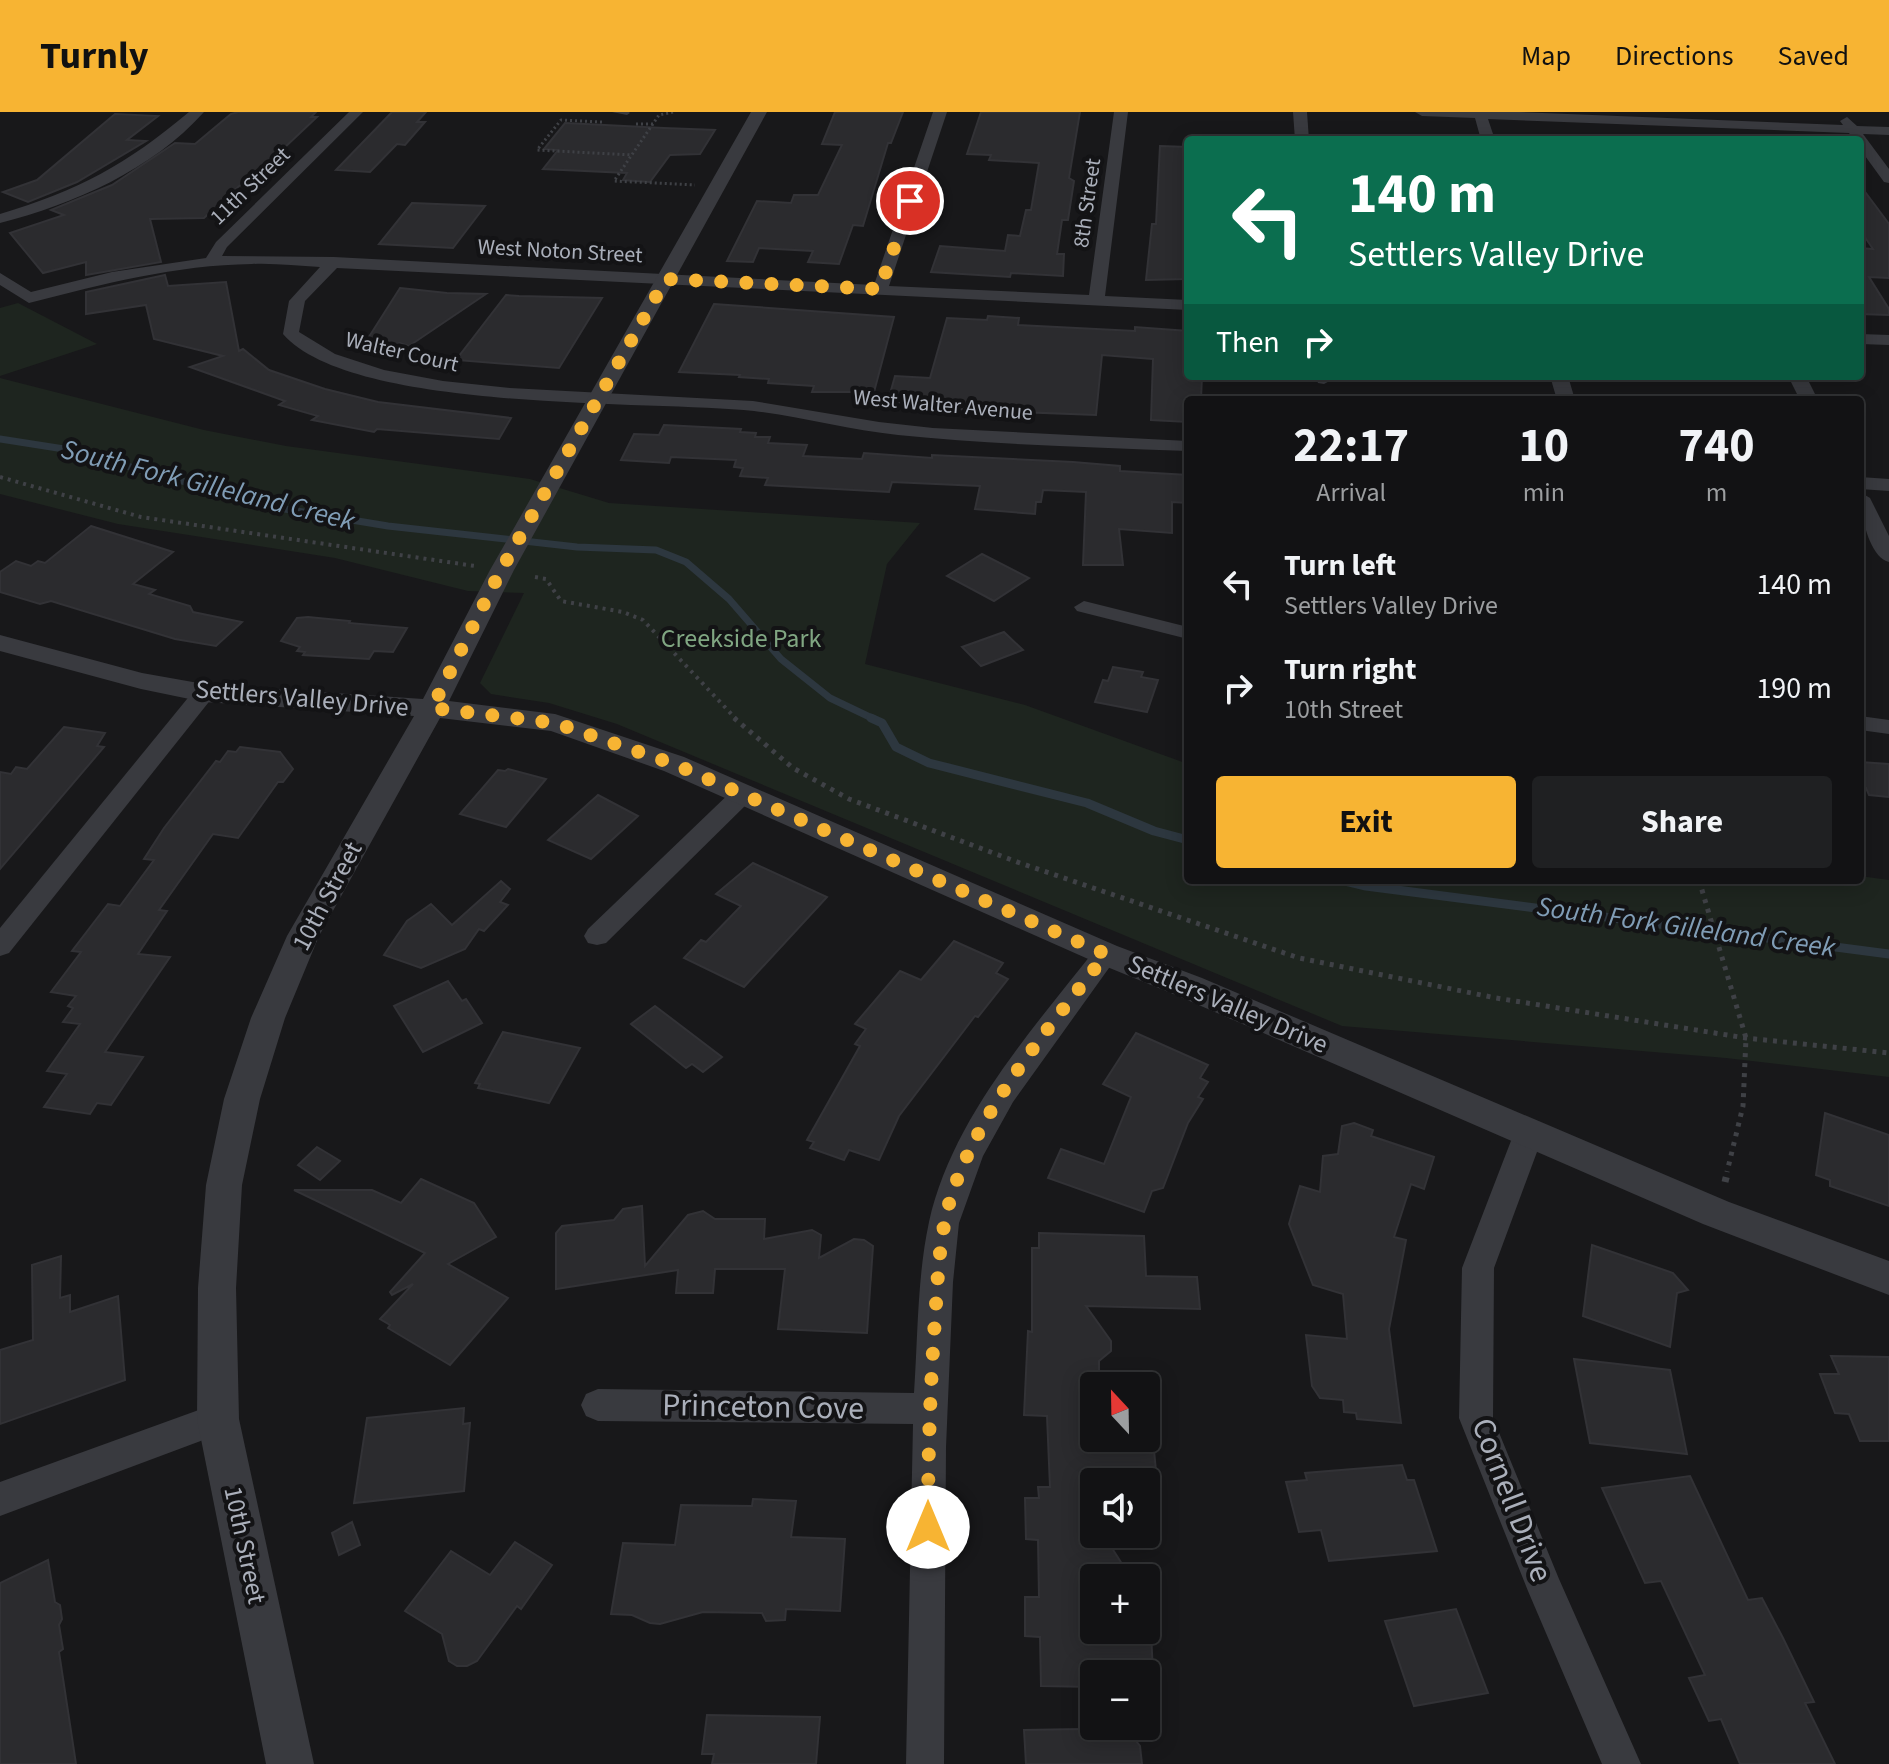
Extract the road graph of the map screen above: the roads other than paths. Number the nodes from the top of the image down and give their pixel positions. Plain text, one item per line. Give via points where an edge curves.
1 (197, 112) edge
2 (356, 112) edge
3 (615, 112) edge
4 (759, 112) edge
5 (940, 112) edge
6 (1121, 112) edge
7 (1300, 112) edge
8 (1422, 112) edge
9 (1840, 112) edge
10 (627, 113) edge
11 (1480, 114) junction
12 (1661, 117) edge
13 (1854, 130) junction
14 (1889, 131) edge
15 (1302, 136) edge
16 (1487, 136) edge
17 (1671, 136) edge
18 (1858, 136) edge
19 (1864, 144) edge
20 (1889, 179) edge
21 (0, 219) edge
22 (212, 261) junction
23 (334, 262) junction
24 (0, 278) edge
25 (666, 279) junction
26 (880, 289) junction
27 (1096, 300) junction
28 (1184, 305) edge
29 (1864, 339) edge
30 (1889, 340) edge
31 (600, 397) junction
32 (1184, 446) edge
33 (1864, 483) edge
34 (1889, 485) edge
35 (1864, 506) edge
36 (1889, 556) edge
37 (1084, 607) dead end
38 (1184, 632) edge
39 (0, 643) edge
40 (204, 693) junction
41 (432, 708) junction
42 (1864, 724) edge
43 (1889, 727) edge
44 (744, 793) junction
45 (597, 936) dead end
46 (0, 946) edge
47 (1106, 954) junction
48 (1529, 1133) junction
49 (1889, 1278) edge
50 (598, 1405) dead end
51 (929, 1409) junction
52 (218, 1419) junction
53 (0, 1499) edge
54 (290, 1764) edge
55 (925, 1764) edge
56 (1622, 1764) edge

1 - 21 street via 114,175
2 - 22 street, 11th Street via 221,245
3 - 10 lane
4 - 25 street, 10th Street
5 - 26 street
6 - 27 street, 8th Street
7 - 15 street
8 - 11 street
9 - 13 street
11 - 12 street
11 - 16 street
12 - 13 street
12 - 17 street
13 - 14 street
13 - 18 street
19 - 20 street
22 - 23 street, West Noton Street
22 - 24 street, West Noton Street via 121,274 29,298
23 - 25 street, West Noton Street
23 - 31 street, Walter Court via 300,295 290,313 291,334 305,347 358,369 409,380
25 - 26 street, West Noton Street
25 - 31 street, 10th Street
26 - 27 street, West Noton Street
27 - 28 street, West Noton Street
29 - 30 street
31 - 32 street, West Walter Avenue via 752,406 894,429
31 - 41 street, 10th Street
33 - 34 street
35 - 36 street
37 - 38 street
39 - 40 street, Settlers Valley Drive
40 - 41 street, Settlers Valley Drive
40 - 46 street
41 - 44 street, Settlers Valley Drive via 555,723
41 - 52 street, 10th Street via 303,936 268,1018 242,1099 224,1185
42 - 43 street
44 - 45 street
44 - 47 street, Settlers Valley Drive
47 - 48 street, Settlers Valley Drive
47 - 51 street via 1018,1071 978,1136 954,1189 940,1249
48 - 49 street, Settlers Valley Drive via 1716,1213
48 - 56 street, Cornell Drive via 1478,1268 1476,1418
50 - 51 street, Princeton Cove
51 - 55 street
52 - 53 street
52 - 54 street, 10th Street

